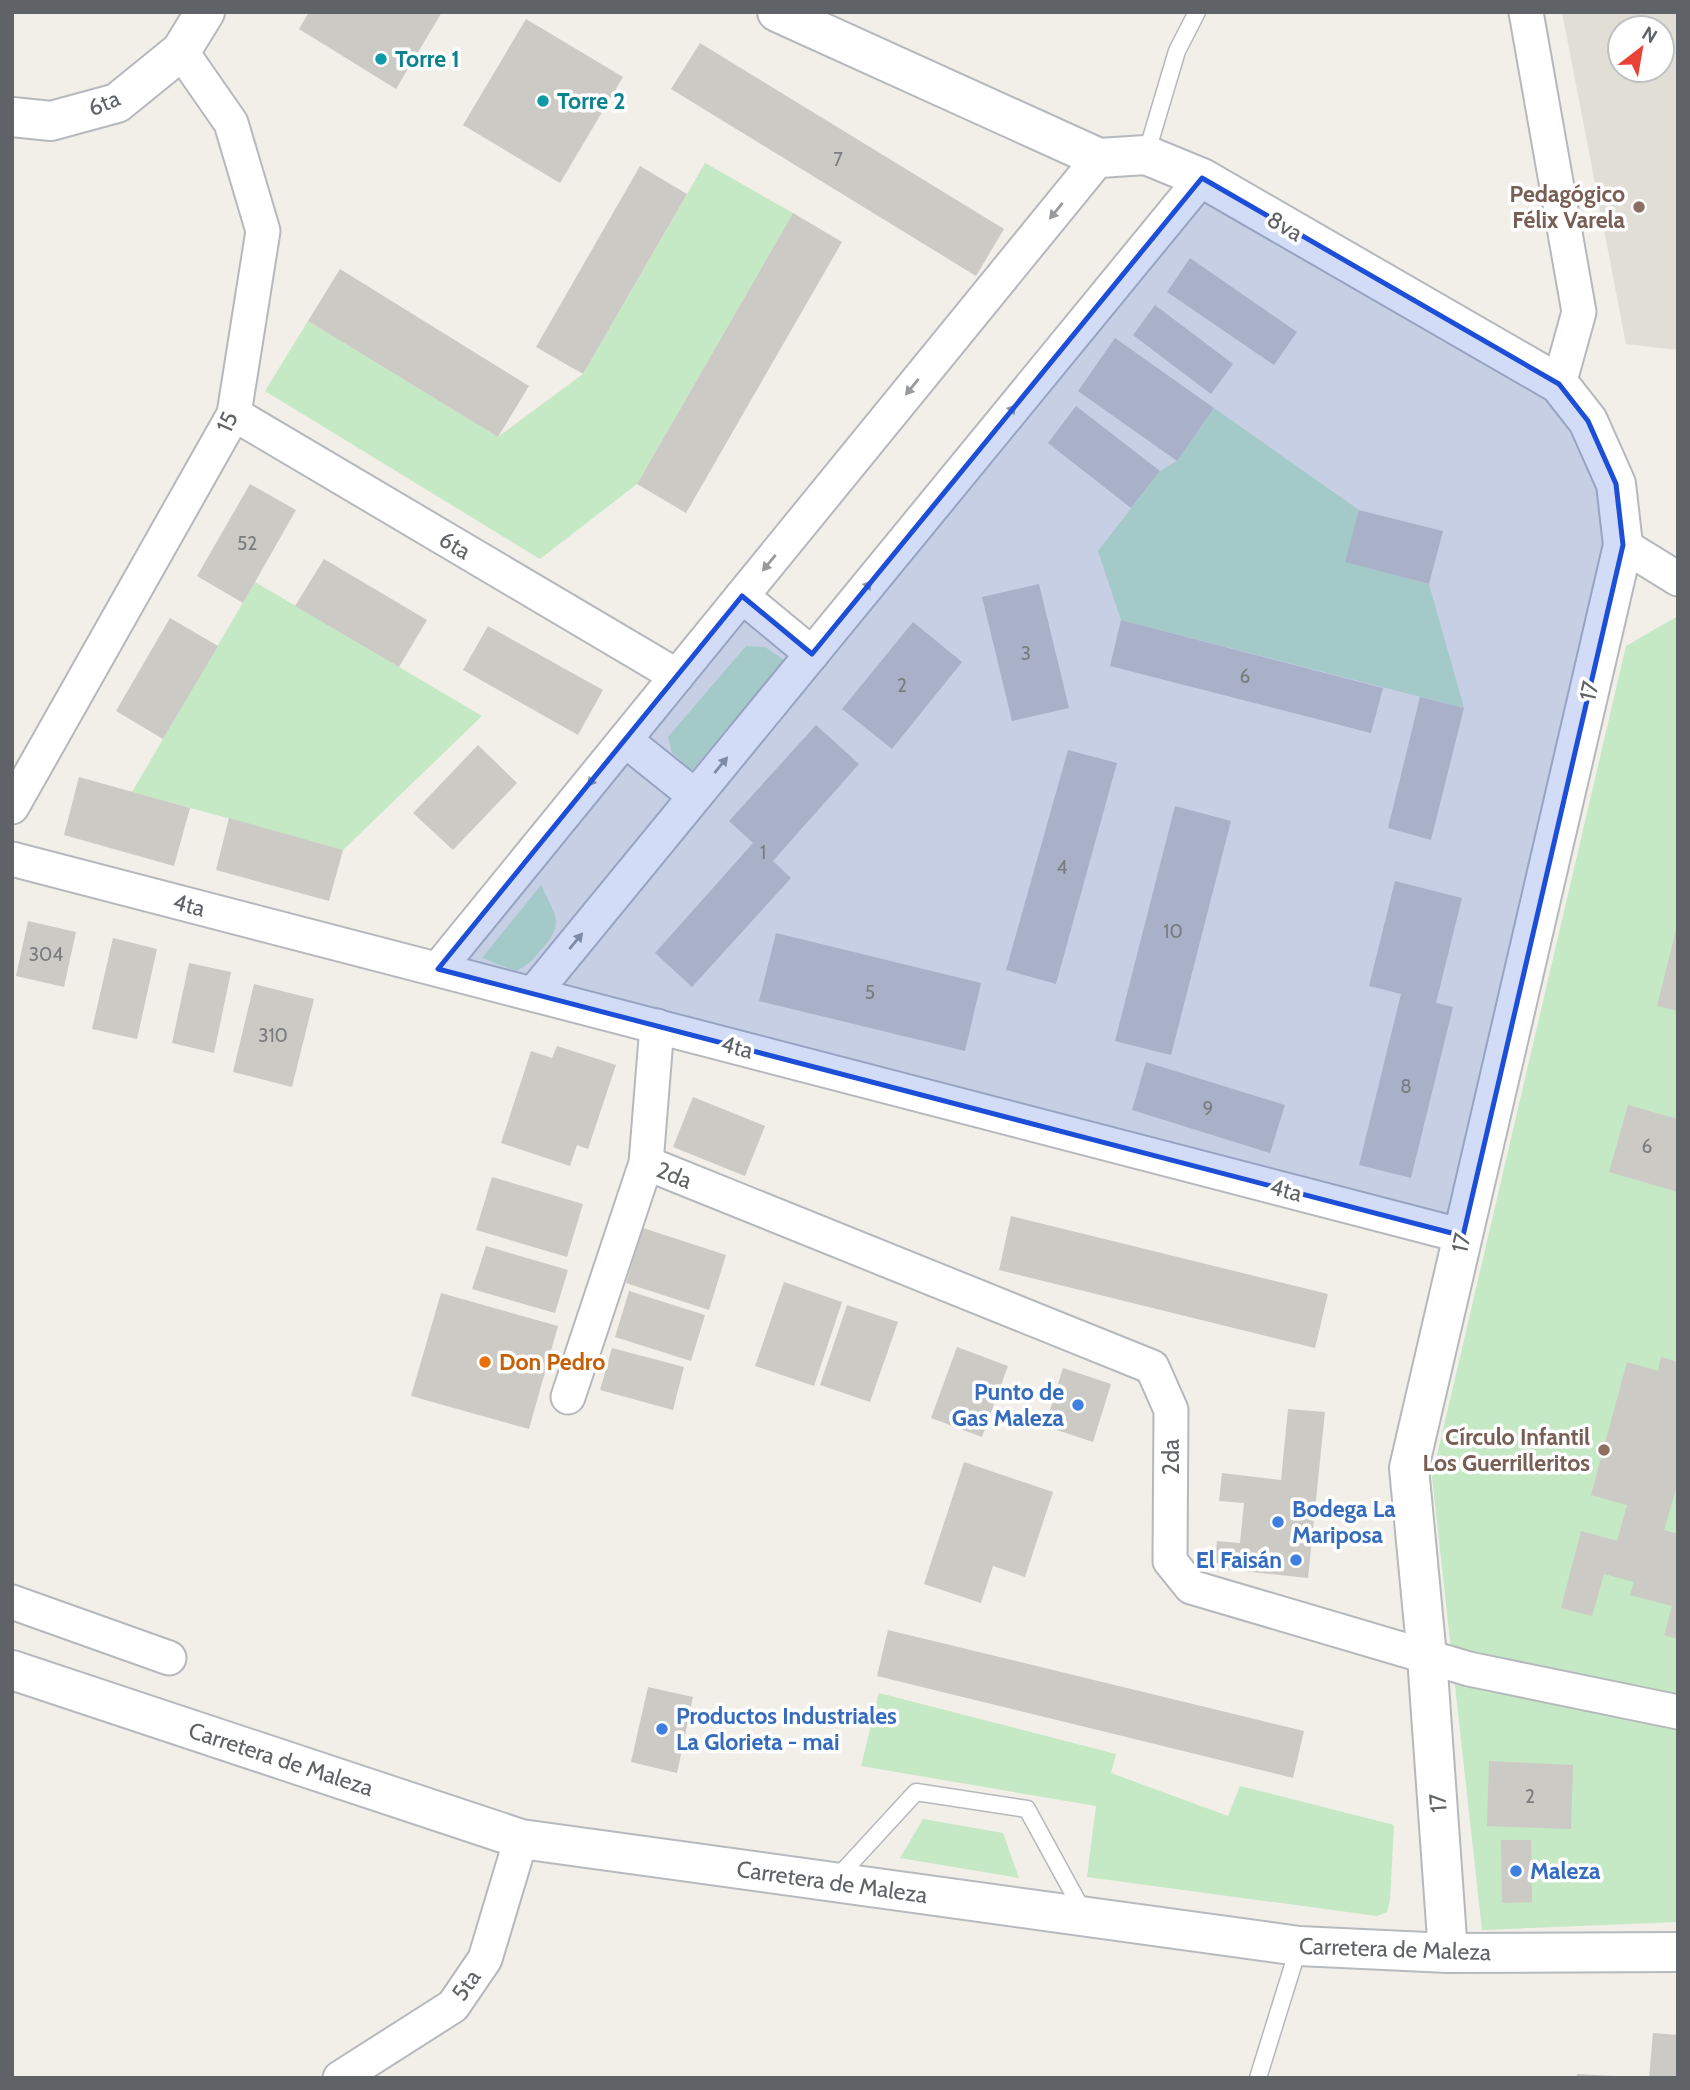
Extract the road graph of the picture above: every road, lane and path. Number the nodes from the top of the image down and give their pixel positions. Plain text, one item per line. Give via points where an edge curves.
1 (205, 12) edge
2 (1197, 12) edge
3 (1526, 12) edge
4 (781, 13) edge
5 (181, 51) junction
6 (12, 117) edge
7 (1146, 155) junction
8 (1099, 158) junction
9 (1202, 178) junction
10 (1559, 384) junction
11 (234, 414) junction
12 (1623, 545) junction
13 (1678, 579) edge
14 (742, 596) junction
15 (812, 654) junction
16 (677, 676) junction
17 (625, 740) junction
18 (695, 796) junction
19 (12, 807) edge
20 (12, 859) edge
21 (438, 970) junction
22 (533, 994) junction
23 (657, 1026) junction
24 (646, 1163) junction
25 (1462, 1236) junction
26 (568, 1397) dead end
27 (12, 1602) edge
28 (1427, 1657) junction
29 (169, 1658) dead end
30 (12, 1670) edge
31 (1678, 1712) edge
32 (521, 1839) junction
33 (834, 1882) junction
34 (1086, 1917) junction
35 (1299, 1946) junction
36 (1678, 1952) edge
37 (1448, 1953) junction
38 (341, 2078) edge
39 (1258, 2078) edge

1 - 5 street
2 - 7 lane via 1177,51
3 - 10 street via 1579,312
4 - 8 street, 8va
5 - 6 street, 6ta via 117,103 51,121
5 - 11 street, 15 via 231,124 263,231
7 - 8 street, 8va
7 - 9 street, 8va
8 -> 14 street
9 - 10 street, 8va
15 -> 9 street
10 - 12 street, 8va via 1588,421 1616,484
11 - 16 street, 6ta
11 - 19 street, 15
12 - 13 street
12 - 25 street, 17
14 - 15 street
14 - 16 street
18 -> 15 street
16 - 17 street
17 - 18 street
17 -> 21 street
22 -> 18 street
20 - 21 street, 4ta
21 - 22 street, 4ta
22 - 23 street, 4ta
23 - 24 street
23 - 25 street, 4ta
24 - 26 street
24 - 28 street, 2da via 1153,1367 1171,1410 1170,1561 1191,1587
25 - 28 street, 17 via 1409,1468
27 - 29 street
28 - 31 street, 2da via 1469,1670
28 - 37 street, 17
30 - 32 street, Carretera de Maleza
32 - 33 street, Carretera de Maleza
32 - 38 street, 5ta via 485,1959 453,2006
33 - 34 street, Carretera de Maleza
33 - 34 lane via 916,1791 1027,1809
34 - 35 street, Carretera de Maleza
35 - 37 street, Carretera de Maleza
35 - 39 lane
36 - 37 street, Carretera de Maleza

